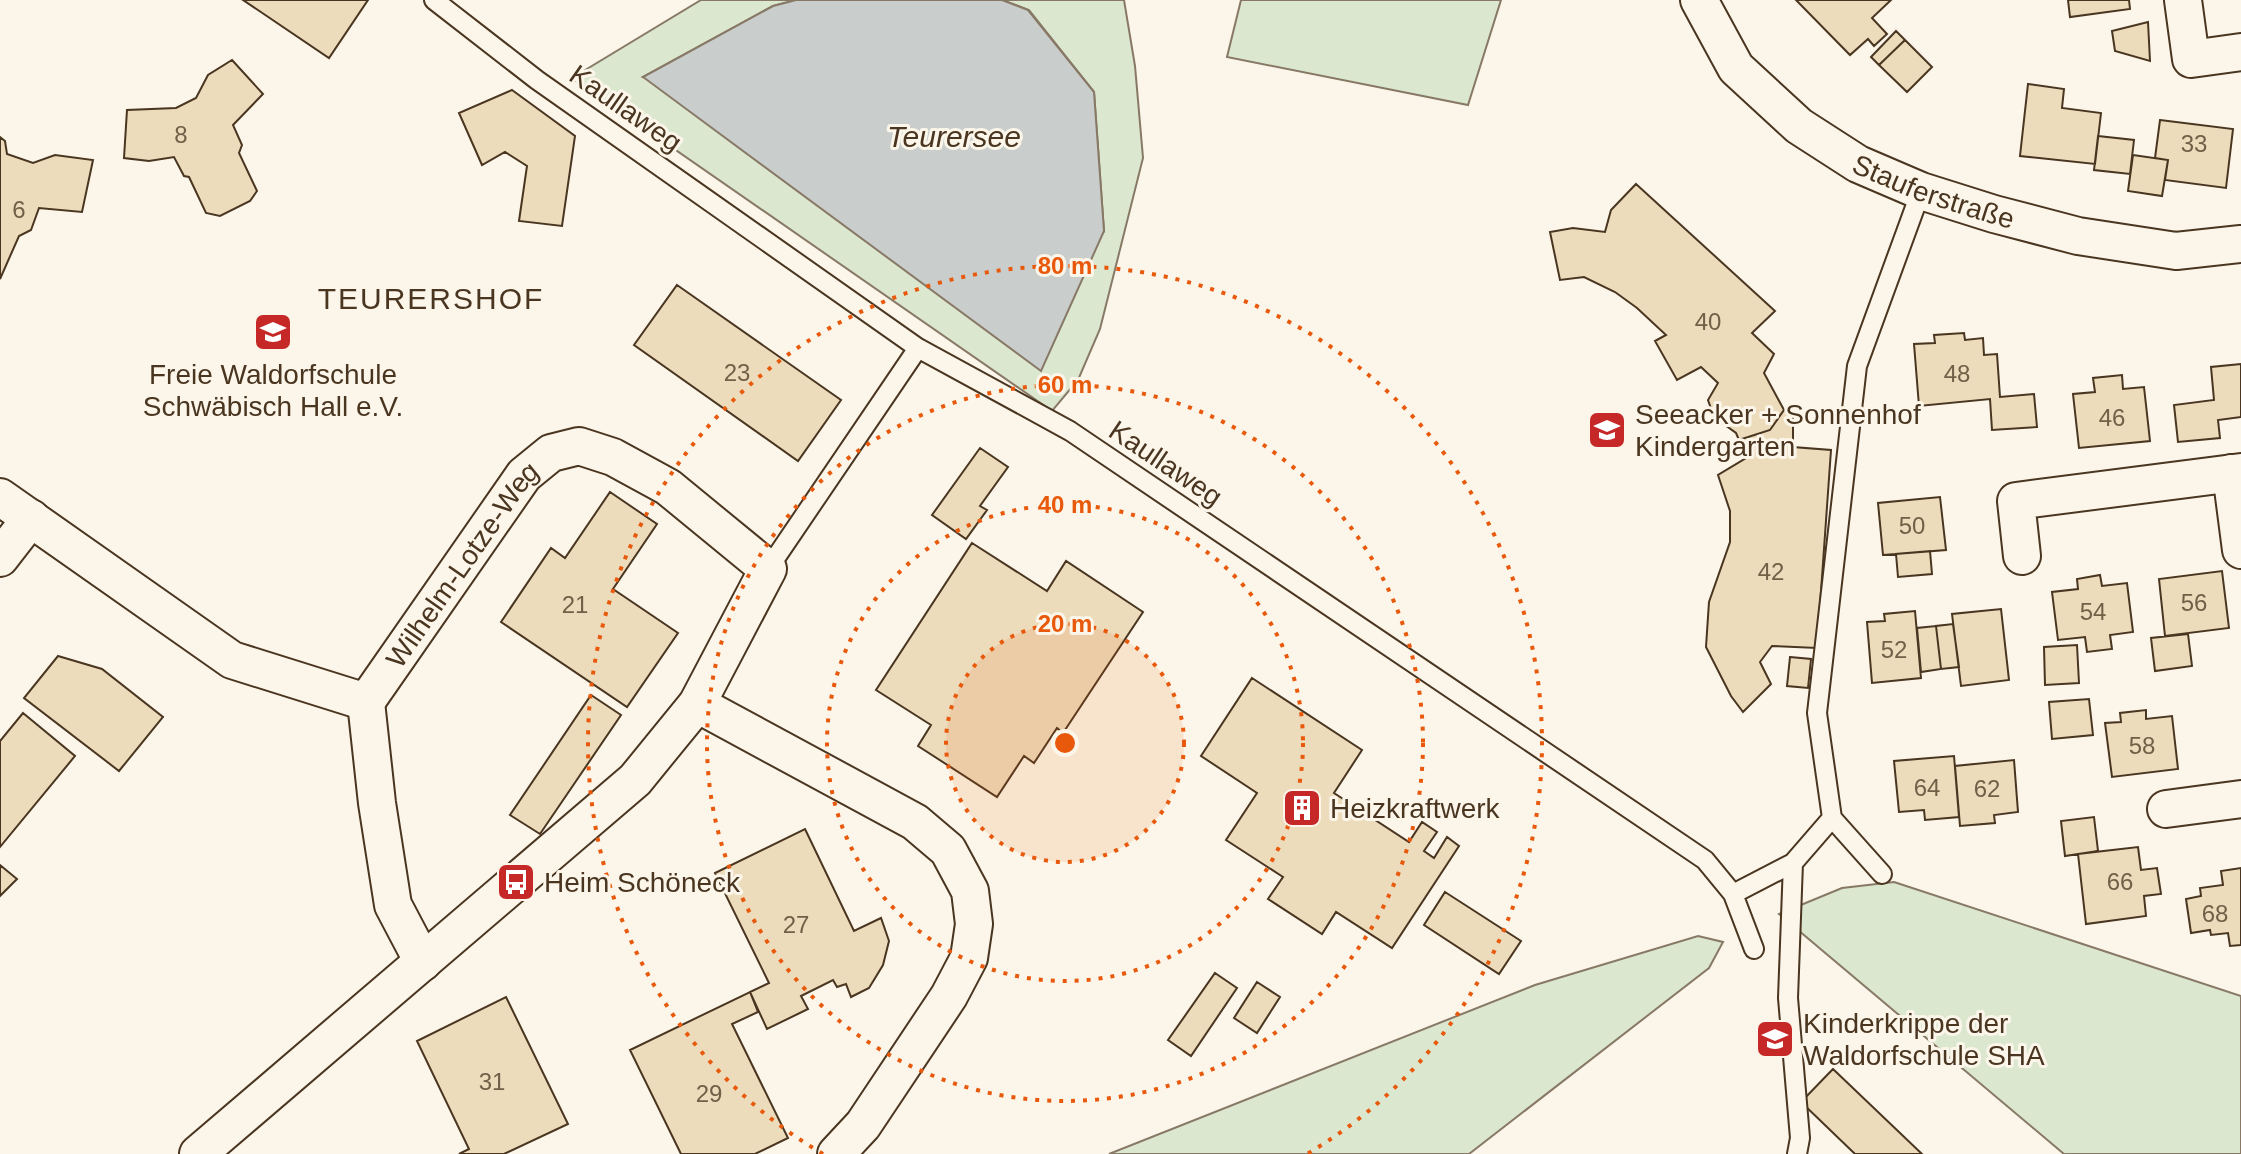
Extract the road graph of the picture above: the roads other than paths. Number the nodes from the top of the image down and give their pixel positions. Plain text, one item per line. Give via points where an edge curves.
1 (434, 0) edge
2 (1699, 0) edge
3 (2183, 0) edge
4 (2241, 52) edge
5 (1921, 191) junction
6 (2241, 244) edge
7 (918, 348) junction
8 (2236, 473) edge
9 (0, 497) edge
10 (31, 518) junction
11 (2241, 550) edge
12 (2022, 556) dead end
13 (0, 558) edge
14 (768, 569) junction
15 (366, 702) junction
16 (697, 704) junction
17 (2241, 799) edge
18 (2166, 809) dead end
19 (1832, 818) junction
20 (1793, 863) junction
21 (1882, 874) dead end
22 (1733, 894) junction
23 (1754, 949) dead end
24 (423, 962) junction
25 (198, 1154) edge
26 (836, 1154) edge
27 (1797, 1154) edge

1 - 7 lane, Kaullaweg via 537,80
2 - 5 street, Stauferstraße via 1736,68 1799,126 1858,164
3 - 4 street via 2191,59
5 - 6 street, Stauferstraße via 2078,236 2176,251
5 - 19 lane via 1857,366 1817,713
7 - 14 lane
7 - 22 lane, Kaullaweg via 1070,431 1705,860
8 - 11 street
8 - 12 street via 2016,501
9 - 10 street
10 - 13 street
10 - 15 street via 232,660
14 - 15 street, Wilhelm-Lotze-Weg via 668,487 613,457 579,446 551,453 524,475
14 - 16 street
15 - 24 street via 393,905
16 - 24 street via 635,780
16 - 26 street via 915,822 948,850 970,891 974,924 969,958 863,1125
17 - 18 street
19 - 20 lane
19 - 21 lane
20 - 22 lane
20 - 27 lane via 1788,998
22 - 23 lane, Kaullaweg
24 - 25 street

